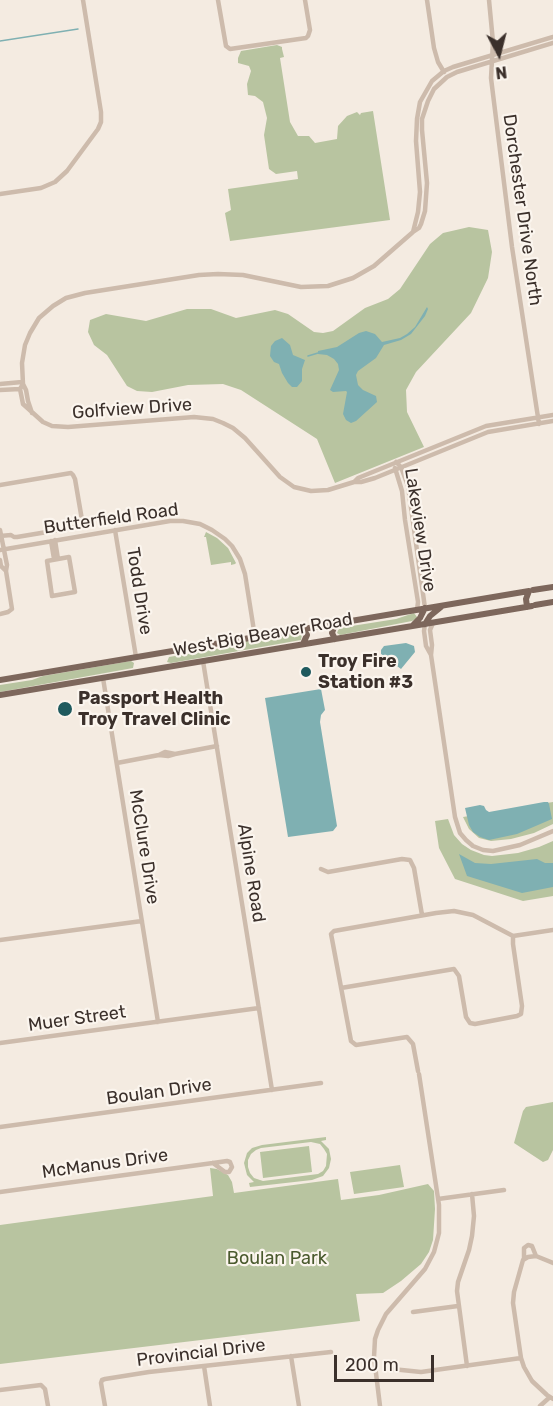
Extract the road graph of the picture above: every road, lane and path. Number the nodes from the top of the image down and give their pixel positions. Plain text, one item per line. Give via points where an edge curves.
1 (83, 0) edge
2 (218, 0) edge
3 (305, 0) edge
4 (427, 0) edge
5 (489, 0) edge
6 (553, 37) edge
7 (553, 43) edge
8 (492, 55) junction
9 (491, 62) junction
10 (446, 74) junction
11 (0, 194) edge
12 (0, 384) edge
13 (22, 385) junction
14 (0, 390) edge
15 (553, 415) edge
16 (538, 417) junction
17 (553, 421) edge
18 (539, 424) junction
19 (396, 462) junction
20 (401, 467) junction
21 (395, 470) junction
22 (354, 482) junction
23 (0, 484) edge
24 (115, 530) junction
25 (1, 534) edge
26 (53, 541) junction
27 (2, 549) edge
28 (56, 559) junction
29 (2, 562) edge
30 (553, 587) edge
31 (531, 591) junction
32 (490, 597) junction
33 (553, 602) edge
34 (444, 605) junction
35 (532, 606) junction
36 (425, 608) junction
37 (417, 610) junction
38 (0, 614) edge
39 (485, 614) junction
40 (434, 622) junction
41 (336, 623) junction
42 (425, 624) junction
43 (411, 626) junction
44 (303, 629) junction
45 (255, 637) junction
46 (335, 639) junction
47 (303, 644) junction
48 (167, 651) junction
49 (430, 655) junction
50 (136, 657) junction
51 (203, 661) junction
52 (165, 667) junction
53 (134, 672) junction
54 (104, 678) junction
55 (0, 680) edge
56 (0, 695) edge
57 (217, 746) junction
58 (117, 763) junction
59 (553, 831) edge
60 (321, 869) dead end
61 (422, 915) junction
62 (142, 921) junction
63 (553, 930) edge
64 (513, 936) junction
65 (0, 940) edge
66 (341, 988) junction
67 (259, 1008) junction
68 (158, 1022) junction
69 (0, 1043) edge
70 (321, 1083) dead end
71 (272, 1090) junction
72 (0, 1126) edge
73 (213, 1163) dead end
74 (504, 1190) dead end
75 (0, 1192) edge
76 (472, 1194) junction
77 (438, 1199) junction
78 (534, 1256) junction
79 (524, 1259) junction
80 (553, 1263) edge
81 (458, 1306) junction
82 (413, 1312) dead end
83 (331, 1352) dead end
84 (291, 1356) junction
85 (521, 1358) junction
86 (204, 1366) junction
87 (467, 1366) junction
88 (392, 1369) dead end
89 (0, 1390) edge
90 (551, 1398) edge
91 (48, 1406) edge
92 (105, 1406) edge
93 (210, 1406) edge
94 (299, 1406) edge
95 (380, 1406) edge
96 (540, 1406) edge

1 - 11 street via 101,112 99,127 55,182
2 - 3 street via 229,49 308,36
4 - 10 street via 434,48
5 - 8 street, Dorchester Drive North
6 - 8 street
7 - 9 street
8 - 9 street, Dorchester Drive North
8 - 10 street via 453,67
9 - 10 street
9 - 16 street, Dorchester Drive North via 505,194
10 - 13 street, Golfview Drive via 432,81 419,108 416,128 420,192 413,231 374,266 328,286 301,287 218,274 72,296 48,309 30,333 23,353
12 - 13 street
13 - 14 street
13 - 22 street, Golfview Drive via 32,413 52,426 213,419 245,438 294,487 319,492
15 - 16 street, Golfview Drive
16 - 18 street, Dorchester Drive North
16 - 19 street, Golfview Drive via 488,425
17 - 18 street, Golfview Drive
18 - 20 street, Golfview Drive via 490,432
19 - 20 street, Lakeview Drive
19 - 21 street, Lakeview Drive
19 - 22 street, Golfview Drive
20 - 21 street, Golfview Drive
20 - 36 street, Lakeview Drive via 408,486
21 - 22 street, Golfview Drive
21 - 37 street, Lakeview Drive via 402,491
23 - 25 street via 71,473 82,520 77,527 17,537
24 - 26 street, Butterfield Road
24 - 45 street, Butterfield Road via 183,520 219,534 242,563
24 - 50 street, Todd Drive
25 - 27 street
26 - 27 street, Butterfield Road
26 - 28 street
27 - 29 street
28 - 28 street via 47,561 52,596 75,592 69,557
29 - 38 street via 12,609
30 - 31 main road, West Big Beaver Road
31 - 32 main road, West Big Beaver Road
31 - 35 main road via 527,596
32 - 34 main road, West Big Beaver Road
32 - 39 main road
33 - 35 main road, West Big Beaver Road
34 - 36 main road, West Big Beaver Road
34 - 42 main road
35 - 39 main road, West Big Beaver Road
36 - 37 main road, West Big Beaver Road
36 - 43 main road
37 - 41 main road, West Big Beaver Road
39 - 40 main road, West Big Beaver Road
40 - 42 main road, West Big Beaver Road
40 - 49 street via 430,628
41 - 44 main road, West Big Beaver Road
41 - 46 main road via 332,633
42 - 43 main road, West Big Beaver Road
42 - 49 street
43 - 46 main road, West Big Beaver Road
44 - 45 main road, West Big Beaver Road
44 - 47 main road via 307,635
45 - 48 main road, West Big Beaver Road
46 - 47 main road, West Big Beaver Road
47 - 51 main road, West Big Beaver Road
48 - 50 main road, West Big Beaver Road
48 - 52 main road via 163,658
49 - 59 street via 460,833 473,846 493,851
50 - 53 main road via 138,666
50 - 55 main road, West Big Beaver Road
51 - 52 main road, West Big Beaver Road
51 - 57 street, Alpine Road
52 - 53 main road, West Big Beaver Road
53 - 54 main road, West Big Beaver Road
54 - 56 main road, West Big Beaver Road
54 - 58 street, McClure Drive
57 - 58 street
57 - 67 street, Alpine Road
58 - 62 street, McClure Drive
60 - 61 street via 328,872 410,860
61 - 64 street via 463,912
61 - 66 street via 334,931 331,934
62 - 65 street
62 - 68 street, McClure Drive
63 - 64 street
64 - 66 street via 522,1006 521,1014 515,1017 470,1023 454,969
66 - 77 street via 352,1043 407,1037 412,1041
67 - 68 street, Muer Street
67 - 71 street, Alpine Road
68 - 69 street, Muer Street
70 - 71 street, Boulan Drive
71 - 72 street, Boulan Drive
73 - 75 street, McManus Drive
74 - 76 street
76 - 77 street
76 - 81 street via 472,1236 457,1287
77 - 95 street via 439,1233 431,1258 386,1314 375,1339
78 - 79 street
78 - 79 street via 528,1245 524,1248
78 - 80 street
79 - 85 street via 513,1303
81 - 82 street
81 - 87 street
83 - 84 street, Provincial Drive
84 - 86 street, Provincial Drive
84 - 94 street
85 - 87 street
85 - 90 street via 532,1381
86 - 92 street, Provincial Drive via 103,1379
86 - 93 street
87 - 88 street via 421,1372
89 - 91 street via 41,1385
90 - 96 street

